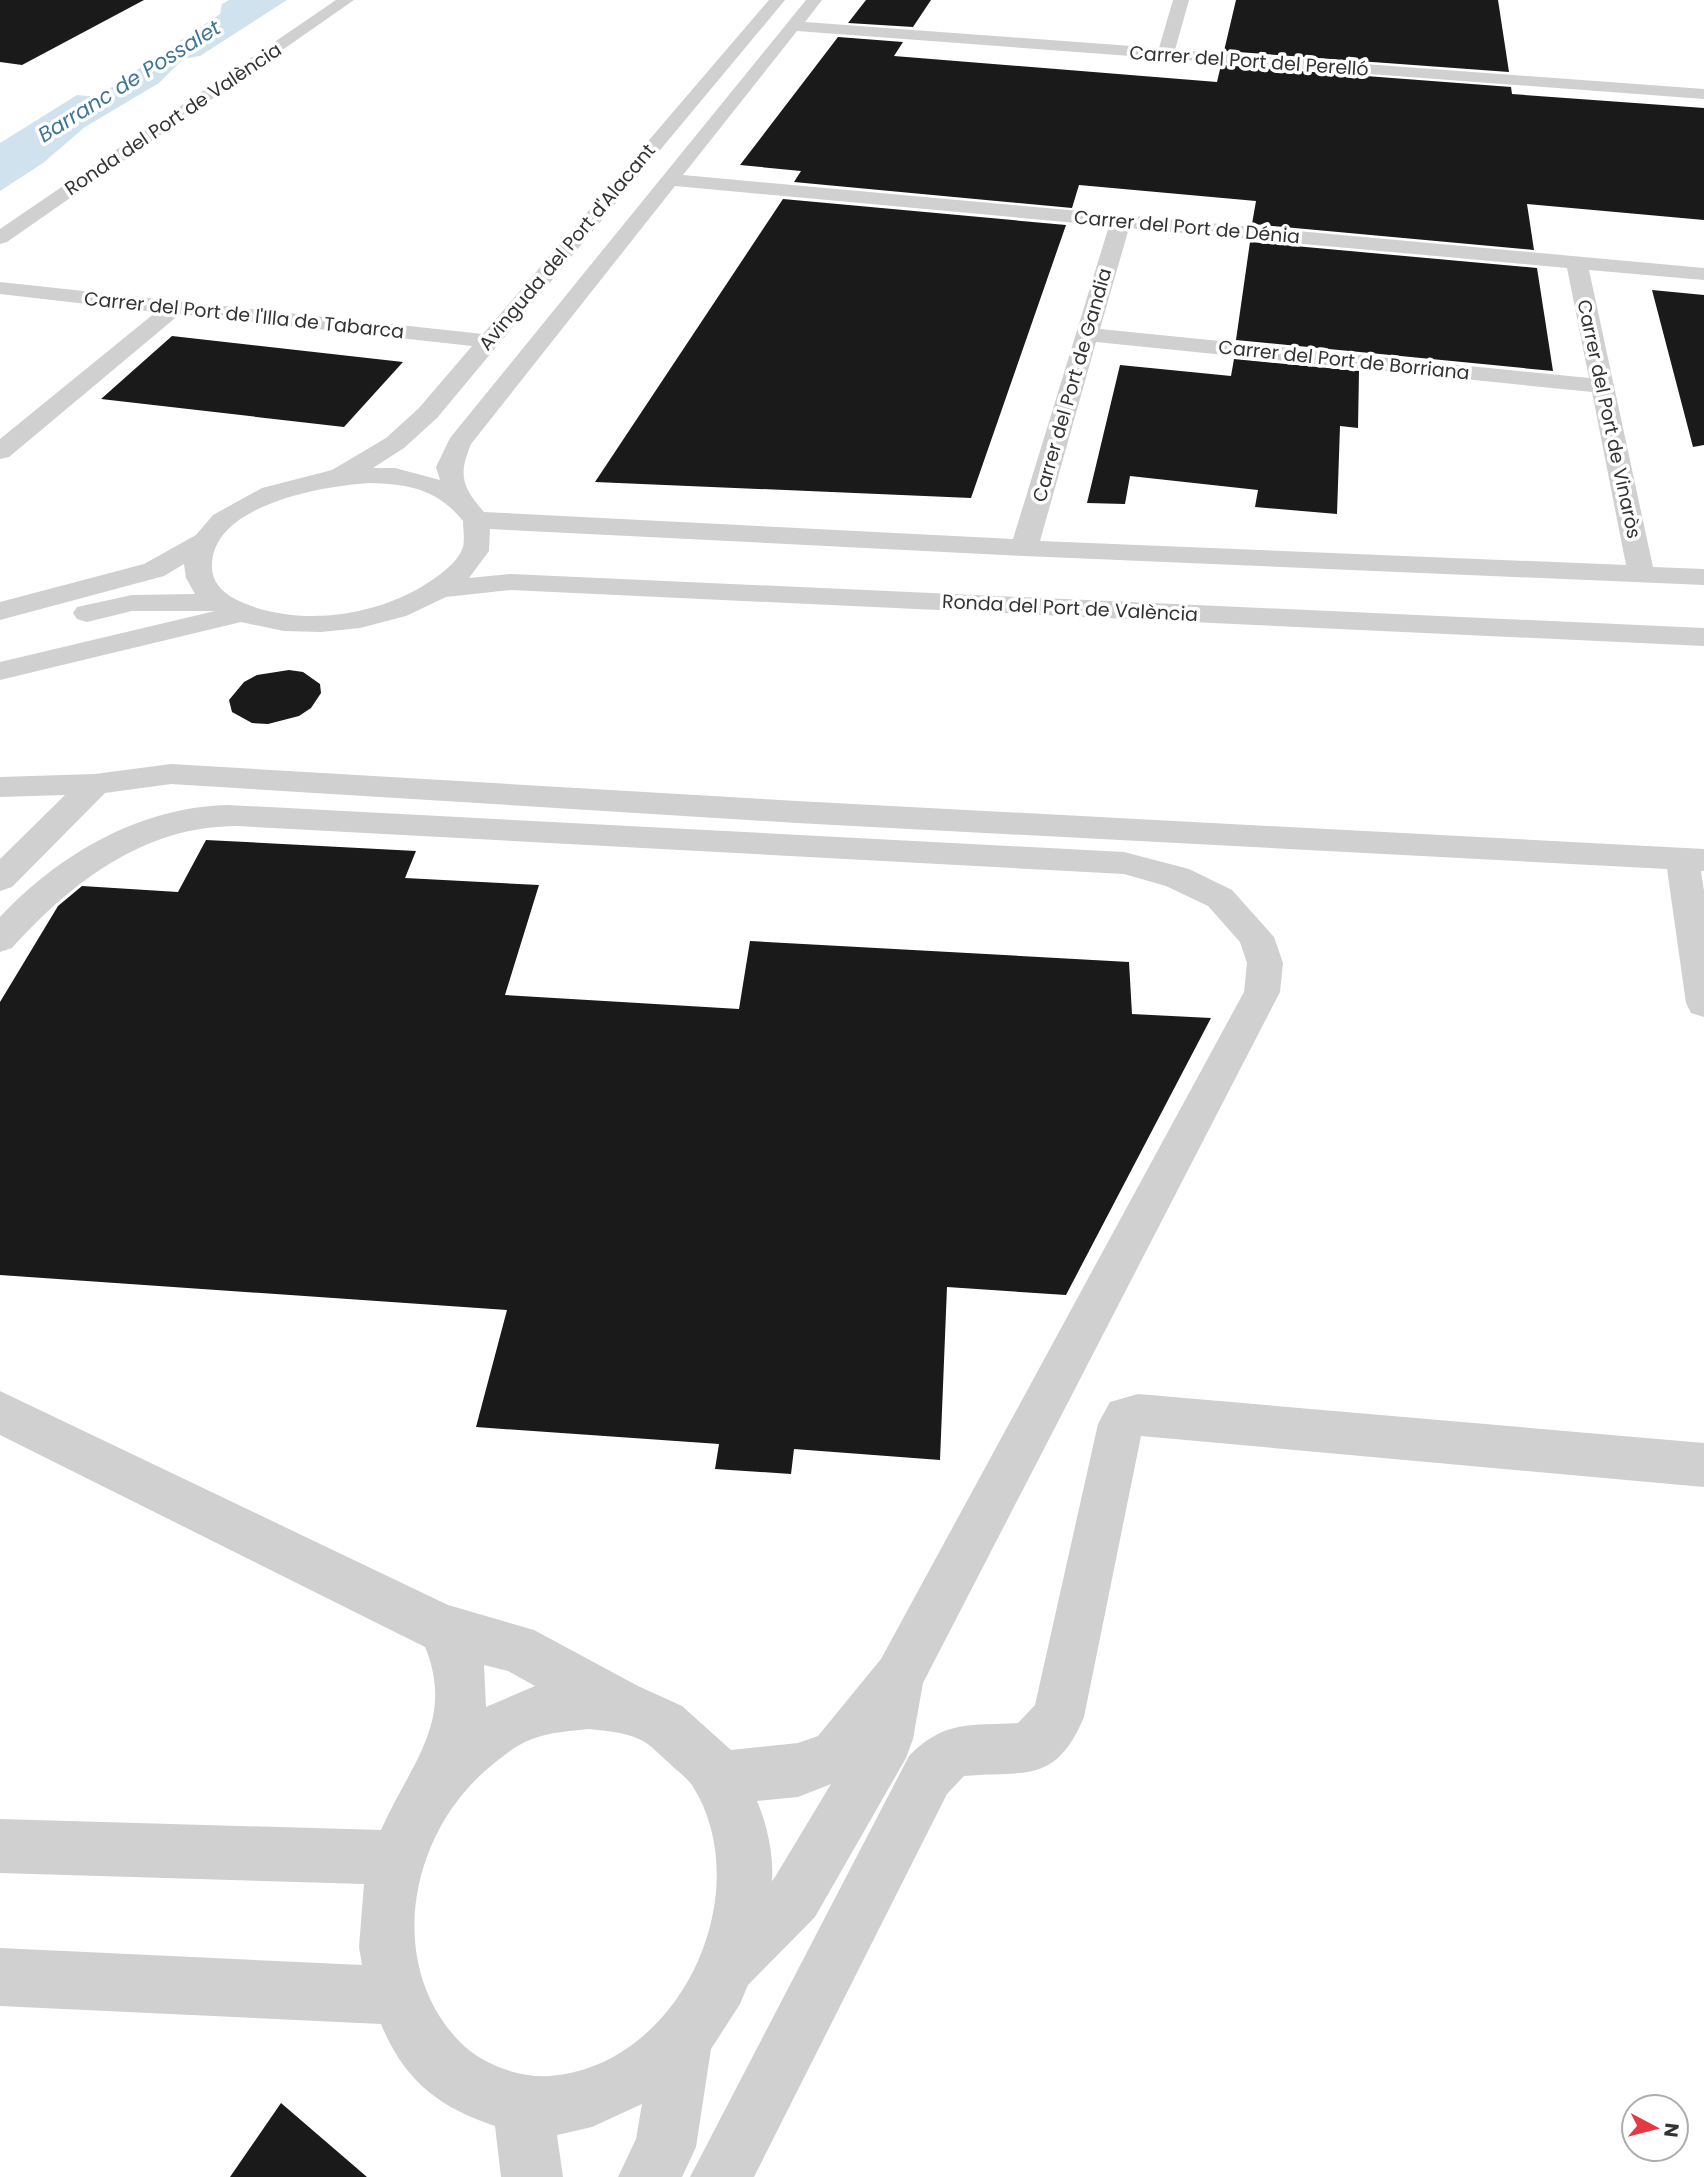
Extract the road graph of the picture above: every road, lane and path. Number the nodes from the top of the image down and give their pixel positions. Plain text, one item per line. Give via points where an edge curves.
1 (346, 0) edge
2 (777, 0) edge
3 (814, 0) edge
4 (1181, 0) edge
5 (794, 26) junction
6 (1166, 54) junction
7 (1704, 94) edge
8 (670, 180) junction
9 (1121, 222) junction
10 (0, 238) edge
11 (1577, 263) junction
12 (1704, 274) edge
13 (0, 288) edge
14 (174, 308) junction
15 (1086, 334) junction
16 (487, 341) junction
17 (1602, 386) junction
18 (0, 452) edge
19 (341, 476) junction
20 (457, 497) junction
21 (476, 520) junction
22 (205, 541) junction
23 (1024, 548) junction
24 (174, 558) junction
25 (1641, 574) junction
26 (1704, 577) edge
27 (0, 587) edge
28 (437, 589) junction
29 (230, 608) junction
30 (0, 611) edge
31 (0, 632) edge
32 (1704, 637) edge
33 (0, 658) edge
34 (0, 671) edge
35 (96, 784) junction
36 (0, 787) edge
37 (1693, 859) edge
38 (0, 879) edge
39 (0, 939) edge
40 (1704, 1003) edge
41 (0, 1412) edge
42 (1704, 1465) edge
43 (443, 1629) junction
44 (899, 1677) junction
45 (627, 1708) junction
46 (442, 1776) junction
47 (719, 1778) junction
48 (0, 1846) edge
49 (397, 1858) junction
50 (728, 1967) junction
51 (0, 1977) edge
52 (396, 1996) junction
53 (683, 2040) junction
54 (523, 2105) junction
55 (531, 2177) edge
56 (649, 2177) edge
57 (721, 2177) edge

1 - 10 street, Ronda del Port de València
2 - 16 street, Avinguda del Port d'Alacant
3 - 5 street, Avinguda del Port d'Alacant
4 - 6 street
5 - 6 street, Carrer del Port del Perelló
5 - 8 street, Avinguda del Port d'Alacant
6 - 7 street, Carrer del Port del Perelló
8 - 9 street, Carrer del Port de Dénia
8 - 20 street, Avinguda del Port d'Alacant via 459,443 449,467
9 - 11 street, Carrer del Port de Dénia
9 - 15 street, Carrer del Port de Gandia
11 - 12 street, Carrer del Port de Dénia
11 - 17 street, Carrer del Port de Vinaròs
13 - 14 street, Carrer del Port de l'Illa de Tabarca
14 - 16 street, Carrer del Port de l'Illa de Tabarca
14 - 18 street
15 - 17 street, Carrer del Port de Borriana
15 - 23 street, Carrer del Port de Gandia
16 - 19 street, Avinguda del Port d'Alacant via 428,413 395,443
17 - 25 street, Carrer del Port de Vinaròs
19 - 20 street via 396,476
19 - 22 street via 271,493 222,522
20 - 21 street
21 - 23 street
21 - 28 street via 476,550 453,579
22 - 24 street
22 - 29 street via 197,565 200,580 211,596
23 - 25 street
24 - 27 street
24 - 30 street via 154,570
25 - 26 street
28 - 29 street via 406,606 357,621 324,625 274,623
28 - 32 street, Ronda del Port de València via 511,582
29 - 31 street via 132,603
29 - 33 street
29 - 34 street
35 - 36 street
35 - 37 street via 171,774
35 - 38 street
37 - 40 street
39 - 44 street via 79,863 141,832 204,817 269,816 1124,863 1177,877 1220,898 1256,937 1265,963 1262,992
41 - 43 street
42 - 57 street via 1126,1417 1058,1717 1033,1746 964,1750 946,1757 928,1775
43 - 45 street via 516,1648
43 - 46 street via 461,1671 460,1713
44 - 47 street via 836,1756 798,1770
44 - 50 street via 887,1739 796,1897
45 - 46 street via 589,1703 549,1708 510,1722 474,1745
45 - 47 street via 663,1723 694,1746
46 - 49 street via 415,1814
47 - 50 street via 740,1835 745,1873 740,1926
48 - 49 street
49 - 52 street via 386,1917 386,1952
50 - 53 street via 710,2005
51 - 52 street
52 - 54 street via 416,2036 444,2070 480,2093
53 - 54 street via 652,2067 611,2092 567,2104
53 - 56 street via 666,2147
54 - 55 street

